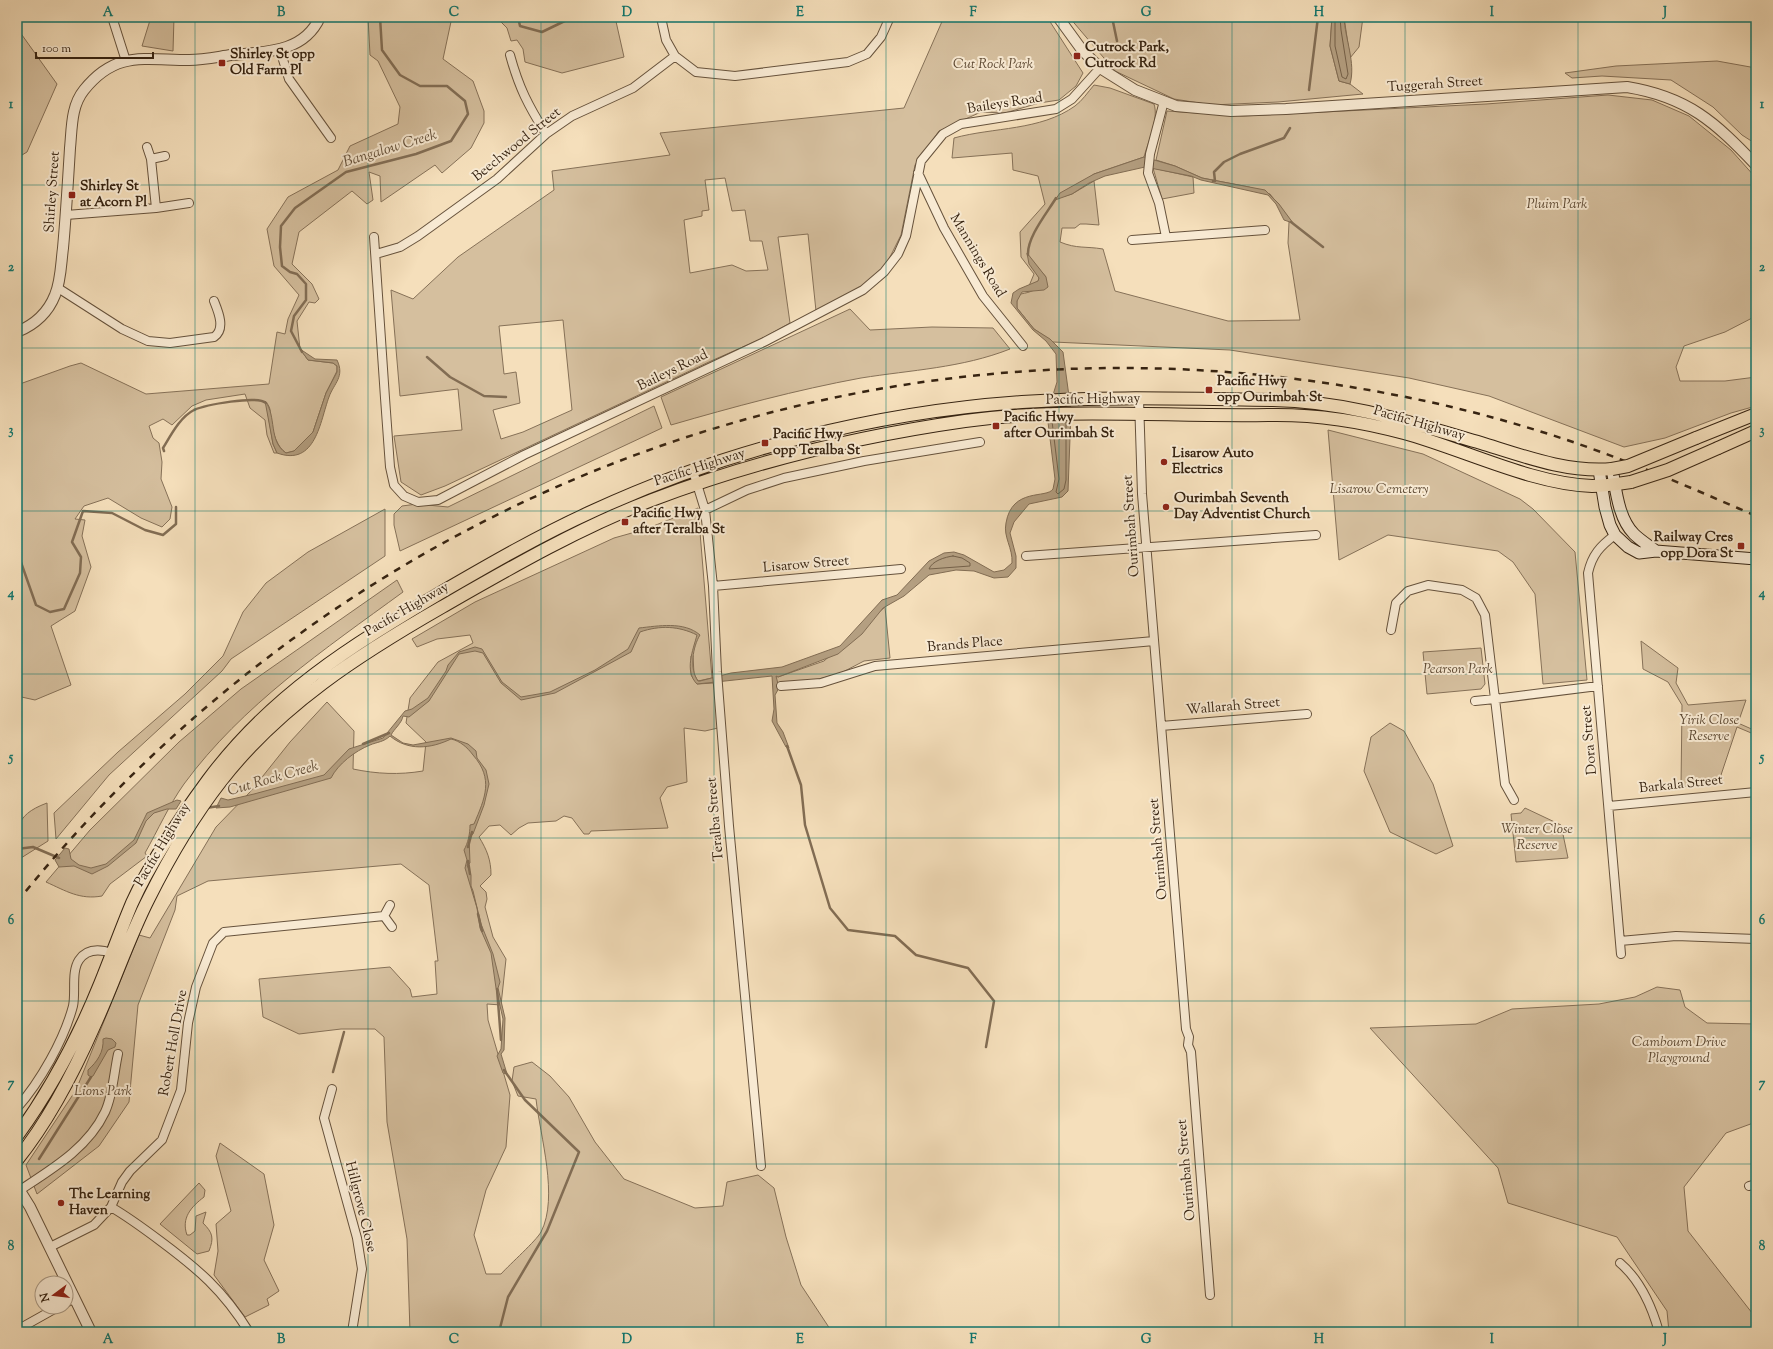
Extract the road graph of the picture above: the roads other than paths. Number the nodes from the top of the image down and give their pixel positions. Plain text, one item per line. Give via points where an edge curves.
1 (112, 17) edge
2 (320, 17) edge
3 (663, 17) edge
4 (890, 17) edge
5 (1058, 17) edge
6 (280, 50) junction
7 (510, 55) dead end
8 (675, 56) junction
9 (126, 61) junction
10 (1100, 68) junction
11 (1164, 101) junction
12 (546, 134) junction
13 (331, 138) dead end
14 (147, 147) dead end
15 (165, 156) dead end
16 (151, 159) junction
17 (1756, 164) edge
18 (918, 173) junction
19 (189, 203) dead end
20 (156, 208) junction
21 (66, 215) junction
22 (1265, 230) dead end
23 (374, 237) dead end
24 (1166, 237) junction
25 (1132, 240) dead end
26 (376, 254) junction
27 (58, 288) junction
28 (214, 301) dead end
29 (17, 332) edge
30 (1023, 346) dead end
31 (1140, 399) junction
32 (1140, 414) junction
33 (1756, 414) edge
34 (1756, 431) edge
35 (980, 442) dead end
36 (1612, 469) junction
37 (1599, 470) junction
38 (693, 471) junction
39 (1615, 484) junction
40 (697, 485) junction
41 (1602, 486) junction
42 (705, 510) junction
43 (1624, 519) junction
44 (1316, 535) dead end
45 (1615, 535) junction
46 (1146, 547) junction
47 (1656, 551) junction
48 (1026, 556) dead end
49 (1756, 559) edge
50 (901, 569) dead end
51 (713, 586) junction
52 (1391, 630) dead end
53 (1154, 641) junction
54 (781, 686) dead end
55 (1598, 686) junction
56 (1495, 699) junction
57 (1475, 701) dead end
58 (1307, 714) dead end
59 (1161, 726) junction
60 (1756, 792) edge
61 (1514, 800) dead end
62 (1609, 806) junction
63 (178, 835) junction
64 (390, 905) dead end
65 (384, 916) junction
66 (392, 928) dead end
67 (1756, 939) edge
68 (1620, 941) junction
69 (112, 953) junction
70 (1621, 954) dead end
71 (118, 1054) dead end
72 (332, 1089) dead end
73 (17, 1108) edge
74 (17, 1136) edge
75 (17, 1160) edge
76 (761, 1166) dead end
77 (18, 1188) edge
78 (110, 1207) junction
79 (50, 1247) junction
80 (1620, 1263) dead end
81 (61, 1275) edge
82 (1210, 1295) dead end
83 (74, 1306) edge
84 (44, 1315) edge
85 (17, 1330) edge
86 (91, 1332) edge
87 (249, 1332) edge
88 (352, 1332) edge
89 (1659, 1332) edge

1 - 9 street
2 - 6 street via 311,32 303,39
3 - 8 street via 666,40
4 - 8 street via 881,37 867,54 848,62 735,76 696,72
5 - 10 street, Tuggerah Street via 1082,50
6 - 9 street via 190,60 148,58
6 - 13 street via 289,78
7 - 12 street via 525,100
8 - 12 street, Beechwood Street via 633,88 572,116
9 - 21 street, Shirley Street via 97,77 83,91 75,107 72,117
10 - 11 street, Tuggerah Street via 1124,84
10 - 18 street, Baileys Road via 1072,99 1056,109 961,124 943,134 921,161
11 - 17 street, Tuggerah Street via 1176,106 1231,111 1627,87 1661,94 1694,109 1722,131
11 - 24 street via 1150,154 1148,173 1159,203
12 - 26 street, Beechwood Street via 497,179 418,236 400,246
14 - 16 street
15 - 16 street
16 - 20 street
18 - 26 street, Baileys Road via 906,236 898,254 884,272 863,290 764,342 524,455 438,500 418,502 404,496 394,485 390,466
18 - 30 street, Mannings Road via 944,228 983,296
19 - 20 street
20 - 21 street
21 - 27 street, Shirley Street
22 - 24 street
23 - 26 street, Baileys Road
24 - 25 street
27 - 28 street via 122,329 153,342 170,343 214,337 219,332 220,324
27 - 29 street, Shirley Street via 44,314 31,326
31 - 32 street, Ourimbah Street
31 - 37 main road, Pacific Highway via 1279,400 1346,407 1399,419 1560,466
31 - 38 main road, Pacific Highway via 1039,401 954,409 867,423 803,438
32 - 40 main road, Pacific Highway via 1041,415 970,420 822,448
32 - 41 main road, Pacific Highway via 1303,415 1353,421 1407,434 1554,480
32 - 46 street, Ourimbah Street
33 - 36 main road, Pacific Highway, bridge via 1628,466
34 - 39 main road, Pacific Highway, bridge via 1668,470 1631,482
35 - 42 street via 864,461 784,478 747,490
36 - 37 main road, Pacific Highway
36 - 39 main road
37 - 41 main road
38 - 40 street, Teralba Street
38 - 63 main road, Pacific Highway via 598,509 510,552 354,644 283,700 236,746 210,778
39 - 41 main road, Pacific Highway
39 - 43 main road
40 - 42 street, Teralba Street
40 - 63 main road, Pacific Highway via 648,502 574,535 499,574 354,660 300,699 260,737
41 - 45 main road via 1605,507
42 - 51 street, Teralba Street
43 - 45 main road via 1621,531
43 - 47 main road via 1633,534
44 - 46 street
45 - 47 main road via 1639,553
45 - 55 street, Dora Street via 1599,547 1590,563 1588,574
46 - 48 street
46 - 53 street, Ourimbah Street
47 - 49 main road
50 - 51 street, Lisarow Street
51 - 76 street, Teralba Street via 729,834
52 - 56 street via 1396,603 1408,591 1428,585 1462,590 1476,598 1485,615
53 - 54 street, Brands Place via 875,666 821,683
53 - 59 street, Ourimbah Street
55 - 56 street
55 - 62 street, Dora Street
56 - 57 street
56 - 61 street via 1505,784
58 - 59 street, Wallarah Street
59 - 82 street, Ourimbah Street
60 - 62 street, Barkala Street
62 - 68 street, Dora Street
63 - 69 main road, Pacific Highway via 134,900
63 - 75 main road, Pacific Highway via 94,1027 57,1102
64 - 65 street
65 - 66 street
65 - 78 street, Robert Holl Drive via 224,932 213,943 196,987 188,1023 181,1090 171,1120 162,1140 122,1182
67 - 68 street via 1676,936
68 - 70 street, Dora Street
69 - 73 street via 97,950 87,953 79,960 76,967 73,1006 67,1022 41,1076
69 - 74 main road, Pacific Highway via 56,1077
71 - 77 street via 105,1111 92,1132 61,1163
72 - 88 street, Hillgrove Close via 324,1118 357,1238 362,1269
77 - 79 street
78 - 79 street, Robert Holl Drive via 94,1225
78 - 87 street via 196,1267 235,1310
79 - 81 street
80 - 89 street via 1629,1270 1644,1294
83 - 86 street
84 - 85 street

